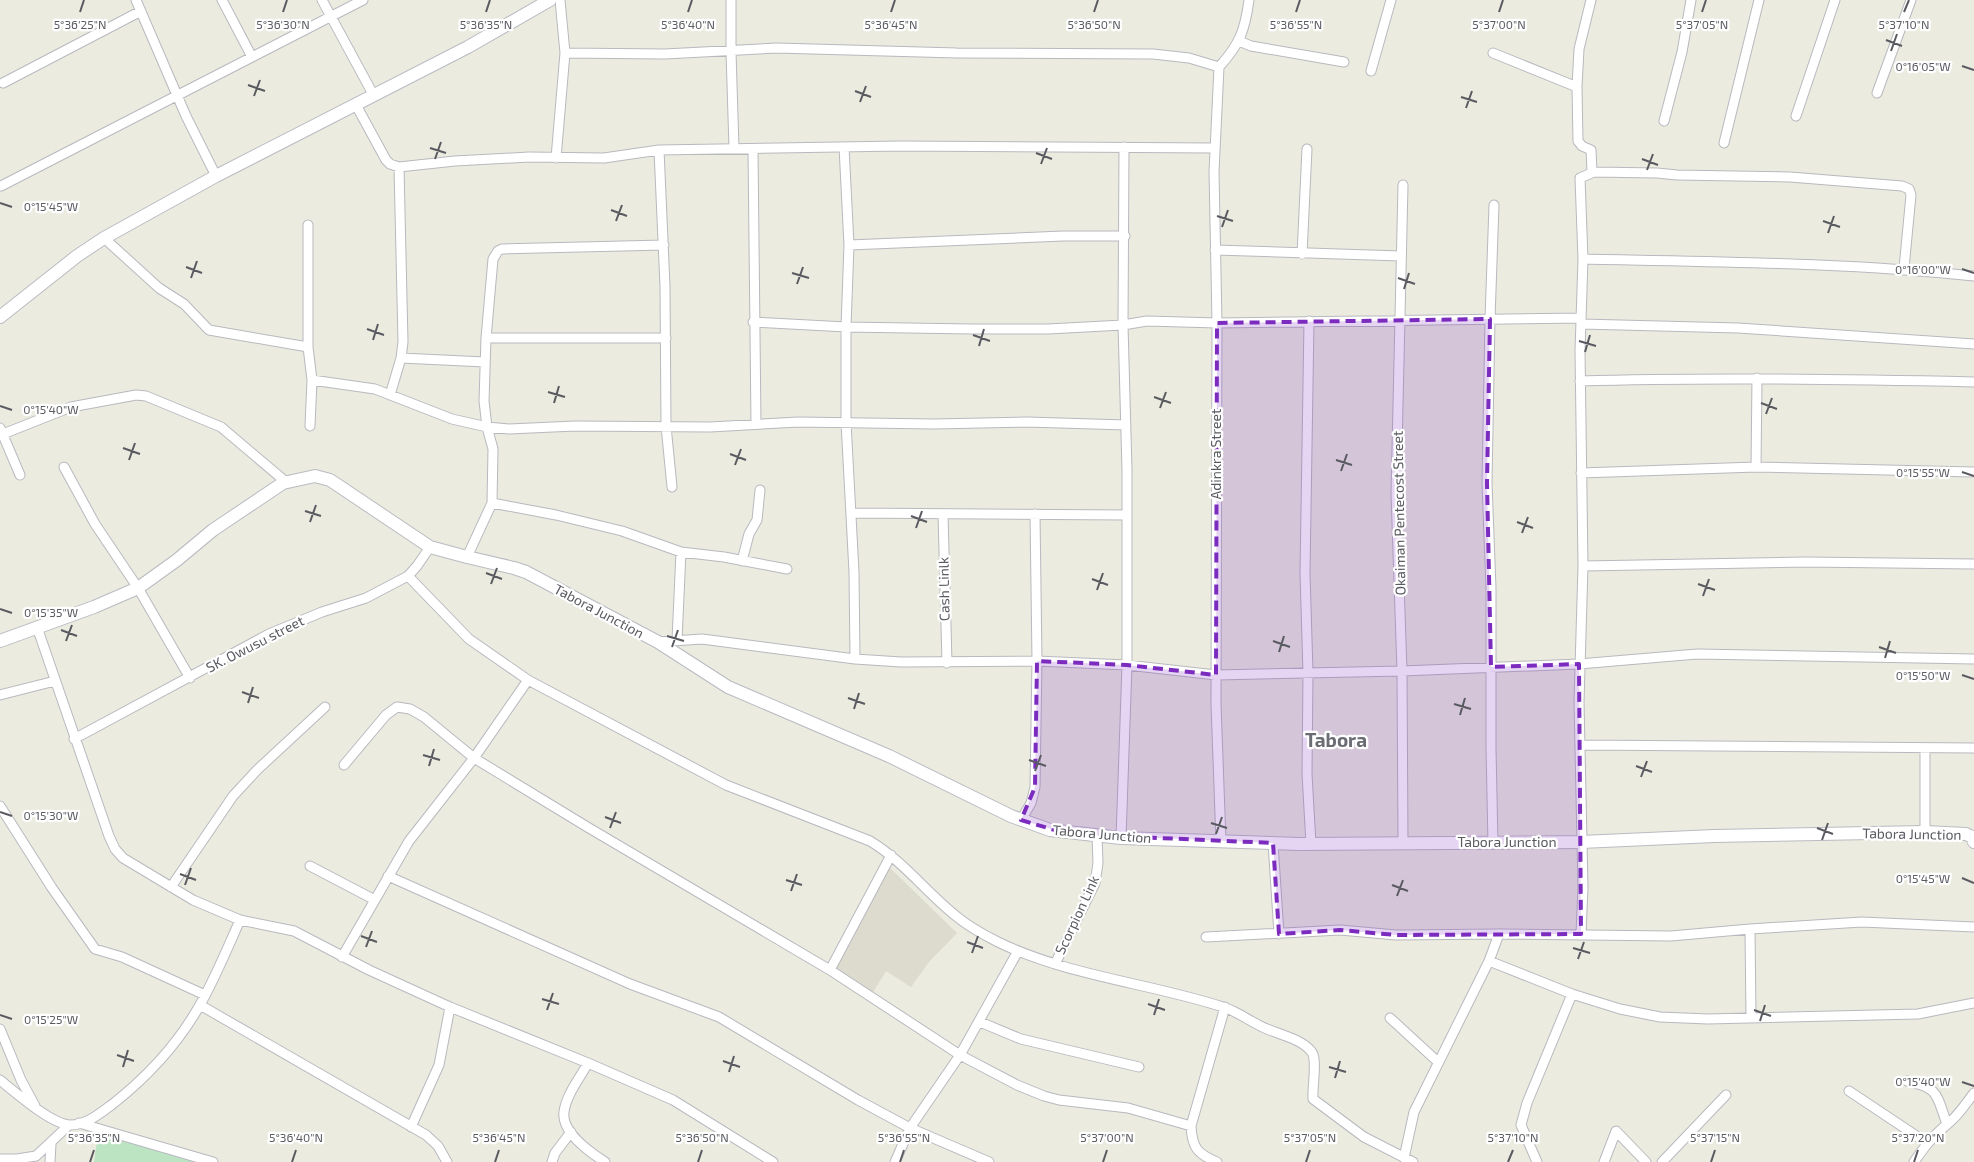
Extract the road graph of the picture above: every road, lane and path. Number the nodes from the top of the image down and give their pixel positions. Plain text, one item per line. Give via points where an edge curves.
1 (136, 0) edge
2 (222, 0) edge
3 (322, 0) edge
4 (363, 0) edge
5 (550, 0) edge
6 (560, 0) edge
7 (731, 0) edge
8 (1249, 0) edge
9 (1391, 0) edge
10 (1591, 0) edge
11 (1691, 0) edge
12 (1760, 0) edge
13 (1835, 0) edge
14 (1911, 0) edge
15 (141, 11) junction
16 (331, 17) junction
17 (1238, 42) junction
18 (731, 52) junction
19 (565, 53) junction
20 (1493, 53) dead end
21 (252, 57) junction
22 (1344, 62) dead end
23 (1220, 67) junction
24 (1371, 71) dead end
25 (4, 83) dead end
26 (1577, 87) junction
27 (1878, 93) dead end
28 (177, 94) junction
29 (374, 96) junction
30 (356, 105) junction
31 (1796, 116) dead end
32 (1664, 122) dead end
33 (1724, 143) dead end
34 (844, 147) junction
35 (1124, 147) junction
36 (734, 148) junction
37 (1214, 148) junction
38 (1307, 149) dead end
39 (659, 150) junction
40 (753, 150) junction
41 (556, 158) junction
42 (399, 167) junction
43 (1592, 170) junction
44 (216, 176) junction
45 (1403, 184) dead end
46 (1, 186) edge
47 (1494, 205) dead end
48 (308, 225) dead end
49 (1125, 236) junction
50 (104, 238) junction
51 (664, 245) junction
52 (849, 245) junction
53 (1215, 250) junction
54 (1302, 254) junction
55 (1401, 256) junction
56 (1582, 259) junction
57 (1904, 268) junction
58 (1974, 276) edge
59 (0, 317) edge
60 (1490, 318) junction
61 (1400, 320) junction
62 (1309, 321) junction
63 (1581, 321) junction
64 (753, 322) junction
65 (1217, 323) junction
66 (1123, 325) junction
67 (846, 327) junction
68 (486, 338) junction
69 (666, 338) junction
70 (1974, 344) edge
71 (308, 347) junction
72 (401, 358) junction
73 (485, 362) junction
74 (1757, 378) junction
75 (312, 380) junction
76 (1580, 381) junction
77 (1974, 382) edge
78 (390, 395) junction
79 (846, 422) junction
80 (756, 424) junction
81 (1126, 425) junction
82 (310, 426) dead end
83 (666, 426) junction
84 (487, 427) junction
85 (1, 431) edge
86 (64, 467) dead end
87 (1756, 467) junction
88 (1974, 472) edge
89 (20, 474) dead end
90 (1581, 474) junction
91 (287, 482) junction
92 (672, 487) dead end
93 (760, 490) dead end
94 (492, 503) junction
95 (852, 513) junction
96 (943, 514) junction
97 (1035, 514) junction
98 (1127, 515) junction
99 (430, 546) junction
100 (682, 552) junction
101 (466, 557) junction
102 (742, 561) junction
103 (1974, 564) edge
104 (1583, 566) junction
105 (787, 569) dead end
106 (408, 576) junction
107 (138, 588) junction
108 (37, 627) junction
109 (677, 640) junction
110 (0, 641) edge
111 (658, 642) junction
112 (855, 659) junction
113 (1974, 659) edge
114 (1037, 661) junction
115 (947, 663) junction
116 (1579, 664) junction
117 (1127, 665) junction
118 (1492, 667) junction
119 (1402, 671) junction
120 (1308, 673) junction
121 (1216, 675) junction
122 (190, 678) junction
123 (55, 680) junction
124 (528, 680) junction
125 (0, 695) edge
126 (325, 707) dead end
127 (74, 739) junction
128 (1580, 745) junction
129 (1925, 748) junction
130 (1974, 748) edge
131 (474, 758) junction
132 (344, 765) dead end
133 (0, 806) edge
134 (1021, 820) junction
135 (1925, 832) junction
136 (1097, 836) junction
137 (1121, 838) junction
138 (1973, 839) edge
139 (1221, 842) junction
140 (1403, 842) junction
141 (1581, 842) junction
142 (1273, 843) junction
143 (1493, 843) junction
144 (1311, 844) junction
145 (891, 856) junction
146 (310, 866) dead end
147 (388, 876) junction
148 (172, 887) junction
149 (375, 900) junction
150 (240, 920) junction
151 (1974, 927) edge
152 (1750, 929) junction
153 (1279, 934) junction
154 (1500, 934) junction
155 (1581, 934) junction
156 (1206, 937) dead end
157 (1018, 951) junction
158 (342, 957) junction
159 (1489, 961) junction
160 (1054, 964) junction
161 (830, 970) junction
162 (1572, 994) junction
163 (205, 995) junction
164 (1974, 1003) edge
165 (200, 1005) junction
166 (450, 1006) junction
167 (1225, 1007) junction
168 (1390, 1018) dead end
169 (1750, 1018) junction
170 (980, 1022) junction
171 (0, 1029) edge
172 (960, 1054) junction
173 (588, 1062) junction
174 (1438, 1062) junction
175 (1139, 1066) dead end
176 (0, 1080) edge
177 (1907, 1081) dead end
178 (1849, 1091) dead end
179 (1974, 1093) edge
180 (1726, 1095) dead end
181 (37, 1110) junction
182 (74, 1124) junction
183 (1947, 1124) junction
184 (1190, 1126) junction
185 (411, 1127) junction
186 (910, 1128) junction
187 (571, 1132) junction
188 (1927, 1143) junction
189 (51, 1144) junction
190 (0, 1158) edge
191 (1408, 1160) edge
192 (50, 1162) edge
193 (213, 1162) edge
194 (447, 1162) edge
195 (552, 1162) edge
196 (605, 1162) edge
197 (773, 1162) edge
198 (895, 1162) edge
199 (989, 1162) edge
200 (1217, 1162) edge
201 (1537, 1162) edge
202 (1604, 1162) edge
203 (1646, 1162) edge
204 (1662, 1162) edge
205 (1914, 1162) edge

1 - 15 street
2 - 21 street
3 - 16 street
4 - 16 street
5 - 29 street
6 - 19 street
7 - 18 street
8 - 17 street via 1245,28
9 - 24 street
10 - 26 street via 1579,49
11 - 32 street
12 - 33 street
13 - 31 street
14 - 27 street
15 - 25 street
15 - 28 street
16 - 21 street
16 - 29 street
17 - 22 street
17 - 23 street
18 - 19 street
18 - 23 street via 776,48 1153,54 1189,58
18 - 36 street
19 - 41 street
20 - 26 street
21 - 28 street
23 - 37 street, Adinkra Street
26 - 43 street via 1578,141 1592,150
28 - 44 street
28 - 46 street
29 - 30 street
30 - 42 street via 386,160
30 - 44 street
34 - 35 street
34 - 40 street
34 - 52 street
35 - 37 street
35 - 49 street
36 - 39 street
36 - 40 street
37 - 53 street, Adinkra Street
38 - 54 street
39 - 41 street via 604,158
39 - 51 street
40 - 64 street
41 - 42 street via 455,161
42 - 72 street
43 - 56 street via 1580,178
43 - 57 street via 1790,177 1902,186 1909,189 1911,195
44 - 50 street
45 - 55 street, Okaiman Pentecost Street
47 - 60 street
48 - 71 street
49 - 52 street
49 - 66 street
50 - 59 street
50 - 71 street via 159,288 184,304 209,330
51 - 68 street via 498,251 493,259
51 - 69 street
52 - 67 street
53 - 54 street
53 - 65 street, Adinkra Street
54 - 55 street
55 - 61 street, Okaiman Pentecost Street
56 - 57 street
56 - 63 street
57 - 58 street
60 - 61 street
60 - 63 street
60 - 118 street via 1487,483
61 - 62 street
61 - 119 street, Okaiman Pentecost Street via 1396,493
62 - 65 street
62 - 120 street via 1305,573
63 - 70 street
63 - 76 street
64 - 67 street
64 - 80 street
65 - 66 street via 1147,321
65 - 121 street, Adinkra Street
66 - 67 street via 981,329
66 - 81 street
67 - 79 street
68 - 69 street
68 - 73 street
69 - 83 street
71 - 75 street
72 - 73 street
72 - 78 street
73 - 84 street
74 - 76 street
74 - 77 street
74 - 87 street
75 - 78 street via 374,389
75 - 82 street
76 - 90 street
78 - 84 street via 452,419
79 - 80 street
79 - 81 street
79 - 95 street
80 - 83 street
81 - 98 street
83 - 84 street
83 - 92 street
84 - 94 street via 493,449
85 - 89 street
85 - 91 street via 71,407 146,396 222,427
86 - 107 street
87 - 88 street
87 - 90 street
90 - 104 street
91 - 99 street, Tabora Junction via 315,476 330,480
91 - 107 street via 213,530
93 - 102 street via 757,520 749,534
94 - 100 street via 622,531
94 - 101 street
95 - 96 street
95 - 112 street
96 - 97 street
96 - 115 street, Cash Linlk
97 - 98 street
97 - 114 street
98 - 117 street
99 - 101 street, Tabora Junction
99 - 106 street, SK. Owusu street
100 - 102 street
100 - 109 street
101 - 111 street, Tabora Junction via 526,572
102 - 105 street
103 - 104 street via 1806,562
104 - 116 street
106 - 122 street, SK. Owusu street via 366,598 269,634
106 - 124 street via 469,639
107 - 108 street
107 - 122 street
108 - 110 street
108 - 123 street
109 - 111 street
109 - 112 street via 702,639
111 - 134 street, Tabora Junction via 728,687 890,756
112 - 115 street
113 - 116 street via 1697,654
114 - 115 street
114 - 117 street
114 - 134 street via 1035,787 1031,803
116 - 118 street
116 - 128 street
117 - 121 street
117 - 137 street
118 - 119 street
118 - 143 street
119 - 120 street
119 - 140 street, Okaiman Pentecost Street
120 - 121 street
120 - 144 street via 1307,774
121 - 139 street, Adinkra Street
122 - 127 street, SK. Owusu street
123 - 125 street
123 - 127 street
124 - 131 street
124 - 145 street via 726,785 870,841
126 - 148 street via 238,791
127 - 148 street via 115,849 123,858
128 - 129 street
128 - 141 street
129 - 130 street
129 - 135 street
131 - 132 street via 424,717 397,707 386,715
131 - 147 street via 422,823
131 - 161 street
133 - 163 street via 95,949 122,957
134 - 136 street, Tabora Junction via 1050,830
135 - 138 street, Tabora Junction via 1966,834
135 - 141 street, Tabora Junction
136 - 137 street, Tabora Junction
136 - 160 street, Scorpion Link via 1095,883
137 - 139 street, Tabora Junction
139 - 142 street, Tabora Junction
140 - 143 street, Tabora Junction
140 - 144 street, Tabora Junction
141 - 143 street, Tabora Junction
141 - 155 street
142 - 144 street, Tabora Junction
142 - 153 street
145 - 157 street via 957,917
145 - 161 street
146 - 149 street
147 - 149 street
147 - 186 street via 630,984 719,1017
148 - 150 street via 193,900
149 - 158 street
150 - 158 street via 294,931
150 - 163 street
151 - 152 street via 1862,922
152 - 155 street via 1671,936
152 - 169 street
153 - 154 street via 1340,930 1396,935
153 - 156 street
154 - 155 street
154 - 159 street
157 - 160 street
157 - 170 street
158 - 166 street
159 - 162 street
159 - 174 street
160 - 167 street
161 - 172 street
162 - 169 street via 1660,1016
162 - 201 street via 1521,1125
163 - 165 street
164 - 169 street via 1918,1014
165 - 182 street via 176,1042 134,1087 98,1115
165 - 185 street
166 - 173 street
166 - 185 street via 439,1065
167 - 184 street
167 - 191 street via 1312,1051 1315,1060 1313,1098 1364,1137
168 - 174 street
170 - 172 street
170 - 175 street via 1021,1039
171 - 181 street
172 - 184 street via 1017,1085 1051,1098 1128,1108
172 - 186 street
173 - 187 street via 566,1103 564,1120
173 - 197 street via 673,1100
174 - 191 street via 1414,1112
176 - 181 street
177 - 183 street via 1932,1089
178 - 188 street
179 - 183 street
180 - 204 street
181 - 182 street
182 - 189 street
182 - 193 street
183 - 188 street
184 - 200 street via 1195,1146
185 - 194 street via 438,1146
186 - 198 street
186 - 199 street
187 - 195 street
187 - 196 street
188 - 205 street
189 - 190 street via 36,1156
189 - 192 street
202 - 203 street via 1616,1131

